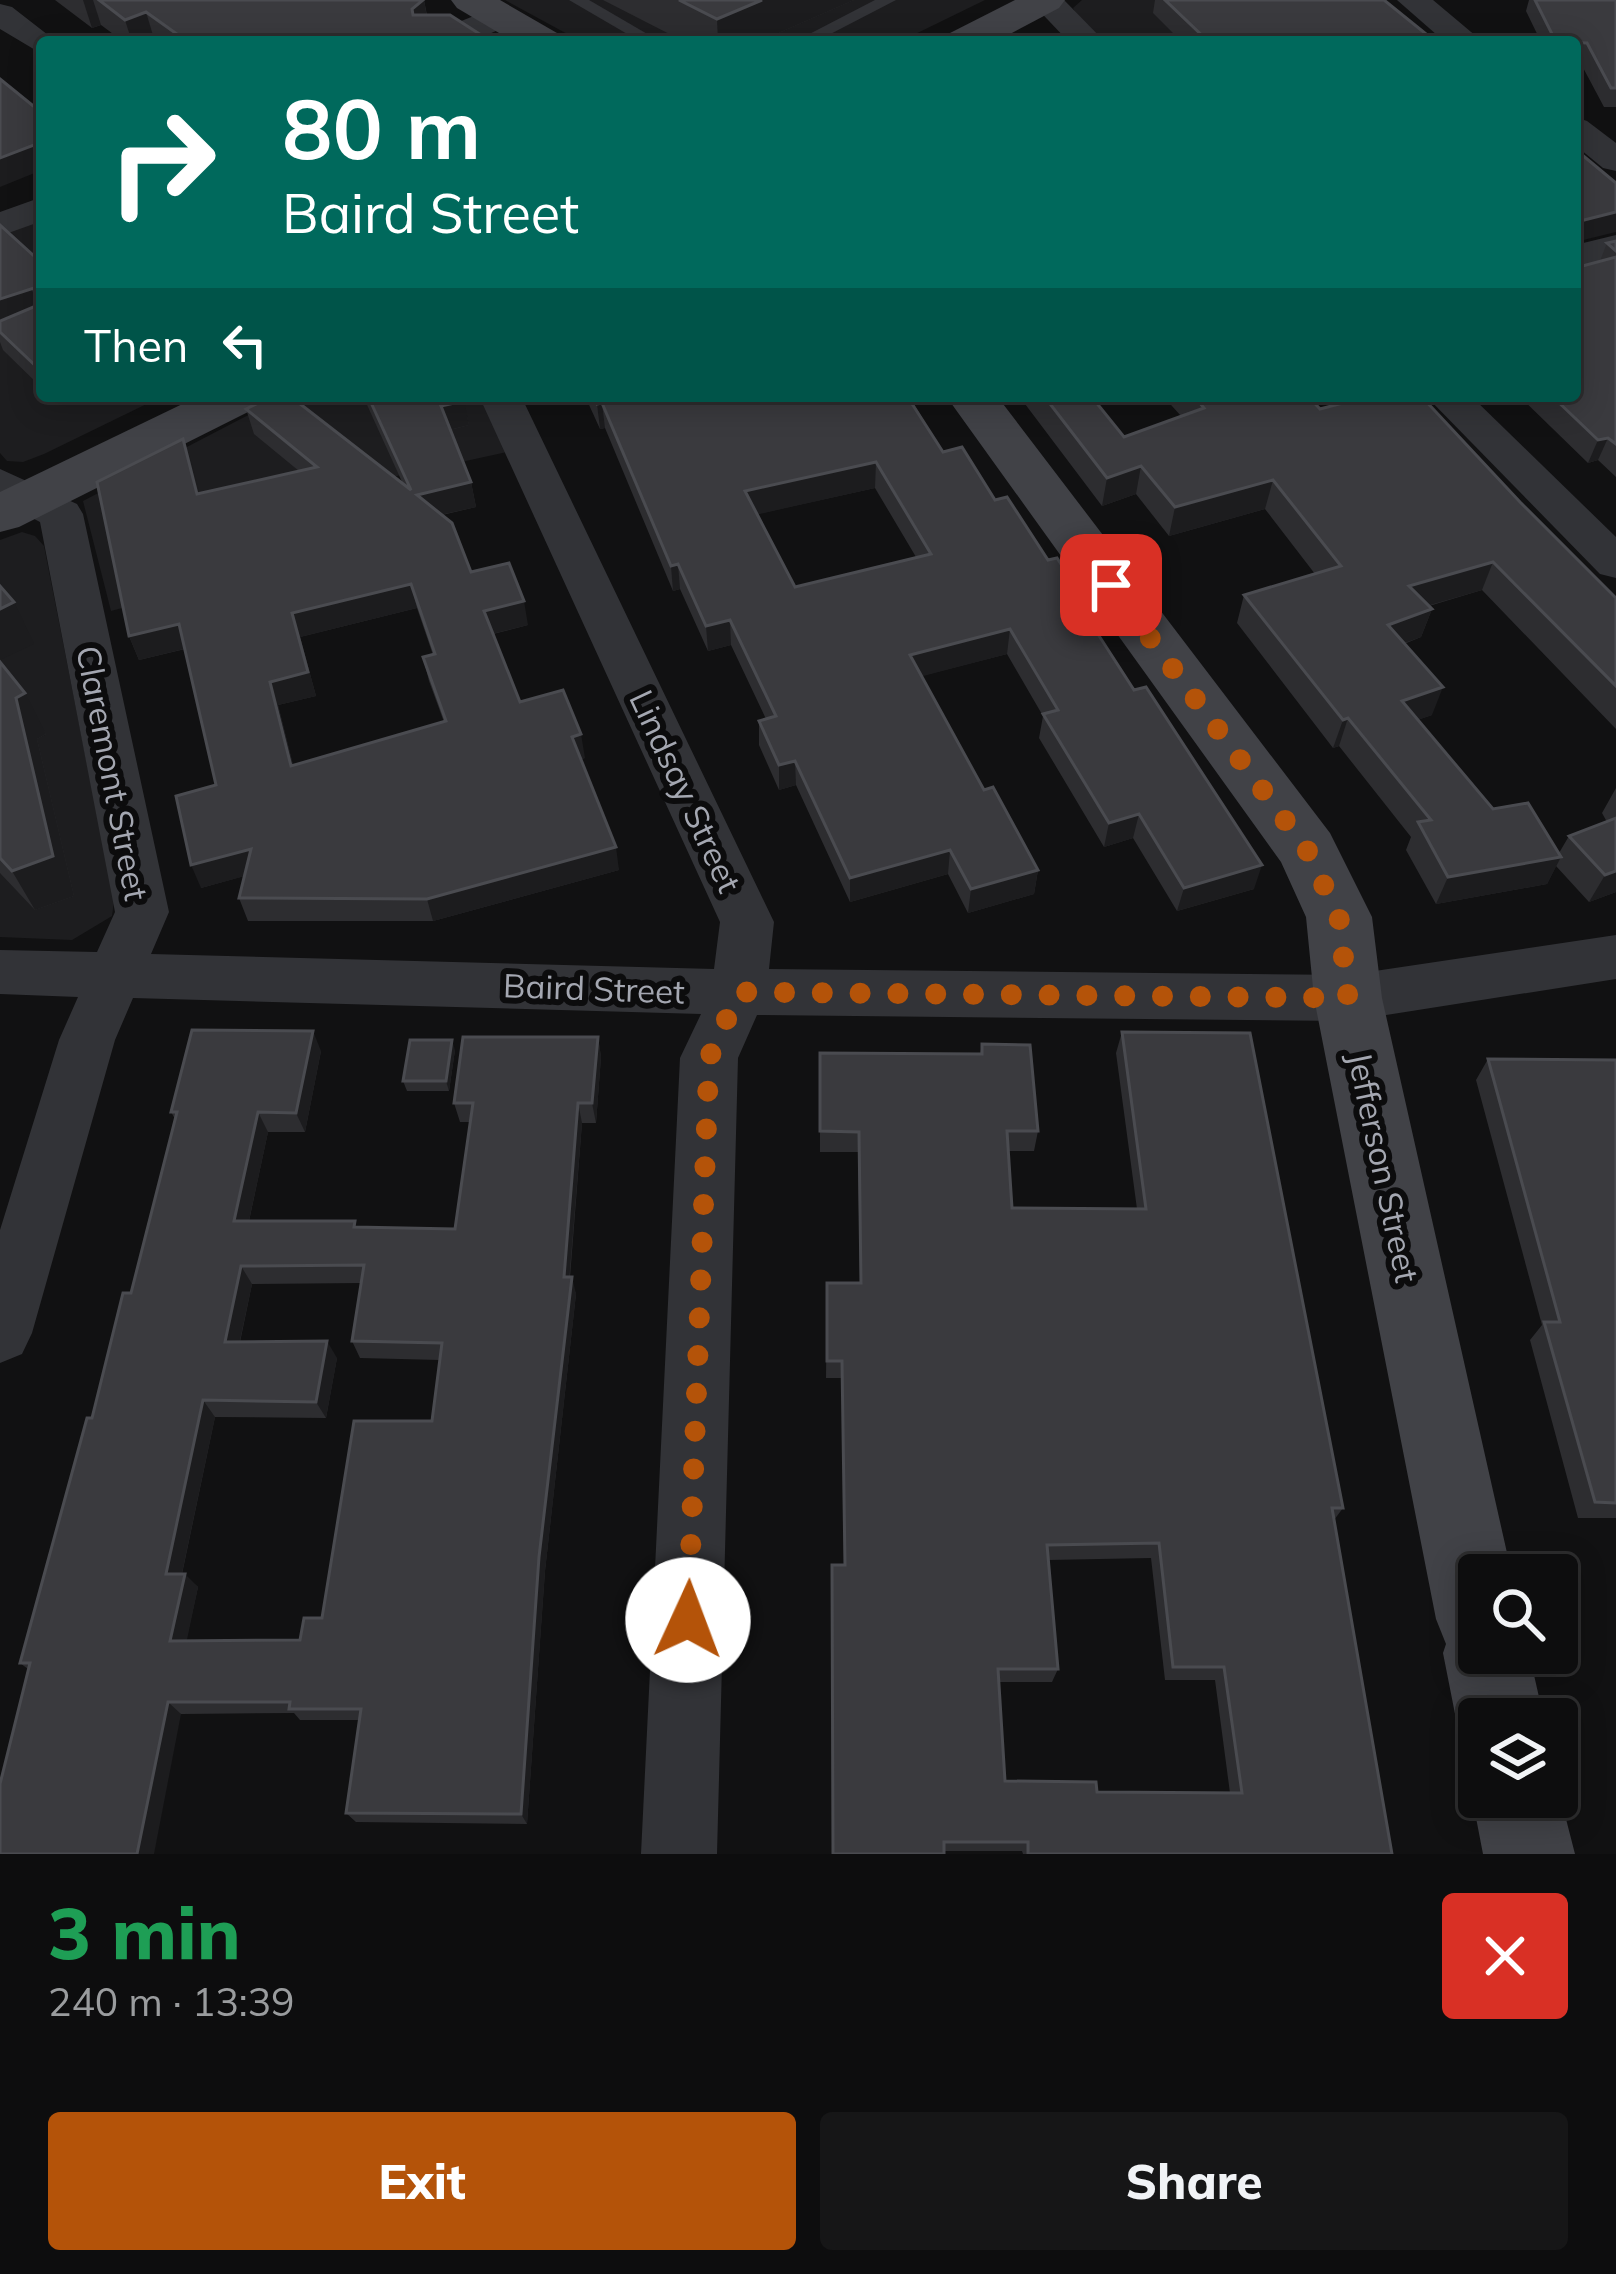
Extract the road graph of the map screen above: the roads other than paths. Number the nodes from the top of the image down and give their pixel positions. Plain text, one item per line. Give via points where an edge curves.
1 (577, 0) edge
2 (889, 0) edge
3 (1045, 0) edge
4 (1413, 0) edge
5 (485, 8) edge
6 (0, 14) edge
7 (446, 36) edge
8 (533, 36) edge
9 (642, 36) edge
10 (814, 36) edge
11 (976, 36) edge
12 (1082, 36) edge
13 (1458, 36) edge
14 (36, 40) edge
15 (1581, 133) edge
16 (1616, 160) edge
17 (36, 210) edge
18 (0, 225) edge
19 (1616, 245) edge
20 (1581, 254) edge
21 (227, 402) edge
22 (503, 402) edge
23 (975, 402) edge
24 (1453, 402) edge
25 (10, 499) edge
26 (1616, 563) edge
27 (1616, 957) edge
28 (0, 972) edge
29 (119, 973) junction
30 (739, 992) junction
31 (1348, 998) junction
32 (0, 1333) edge
33 (1465, 1554) edge
34 (1520, 1818) edge
35 (679, 1854) edge
36 (1528, 1854) edge

1 - 9 lane
2 - 10 lane
3 - 11 street
3 - 12 street
4 - 13 street
5 - 7 street
5 - 8 street
6 - 14 street
15 - 16 street
17 - 18 street
19 - 20 street
21 - 25 street
22 - 30 street, Lindsay Street via 747,922
23 - 31 street, Jefferson Street via 1307,850 1339,917
24 - 26 street
25 - 29 street, Claremont Street via 61,514 142,912
27 - 31 street, Baird Street
28 - 29 street, Baird Street
29 - 30 street, Baird Street
29 - 32 street, Claremont Street via 87,1040
30 - 31 street, Baird Street
30 - 35 street, Lindsay Street via 709,1058
31 - 33 street, Jefferson Street
34 - 36 street

